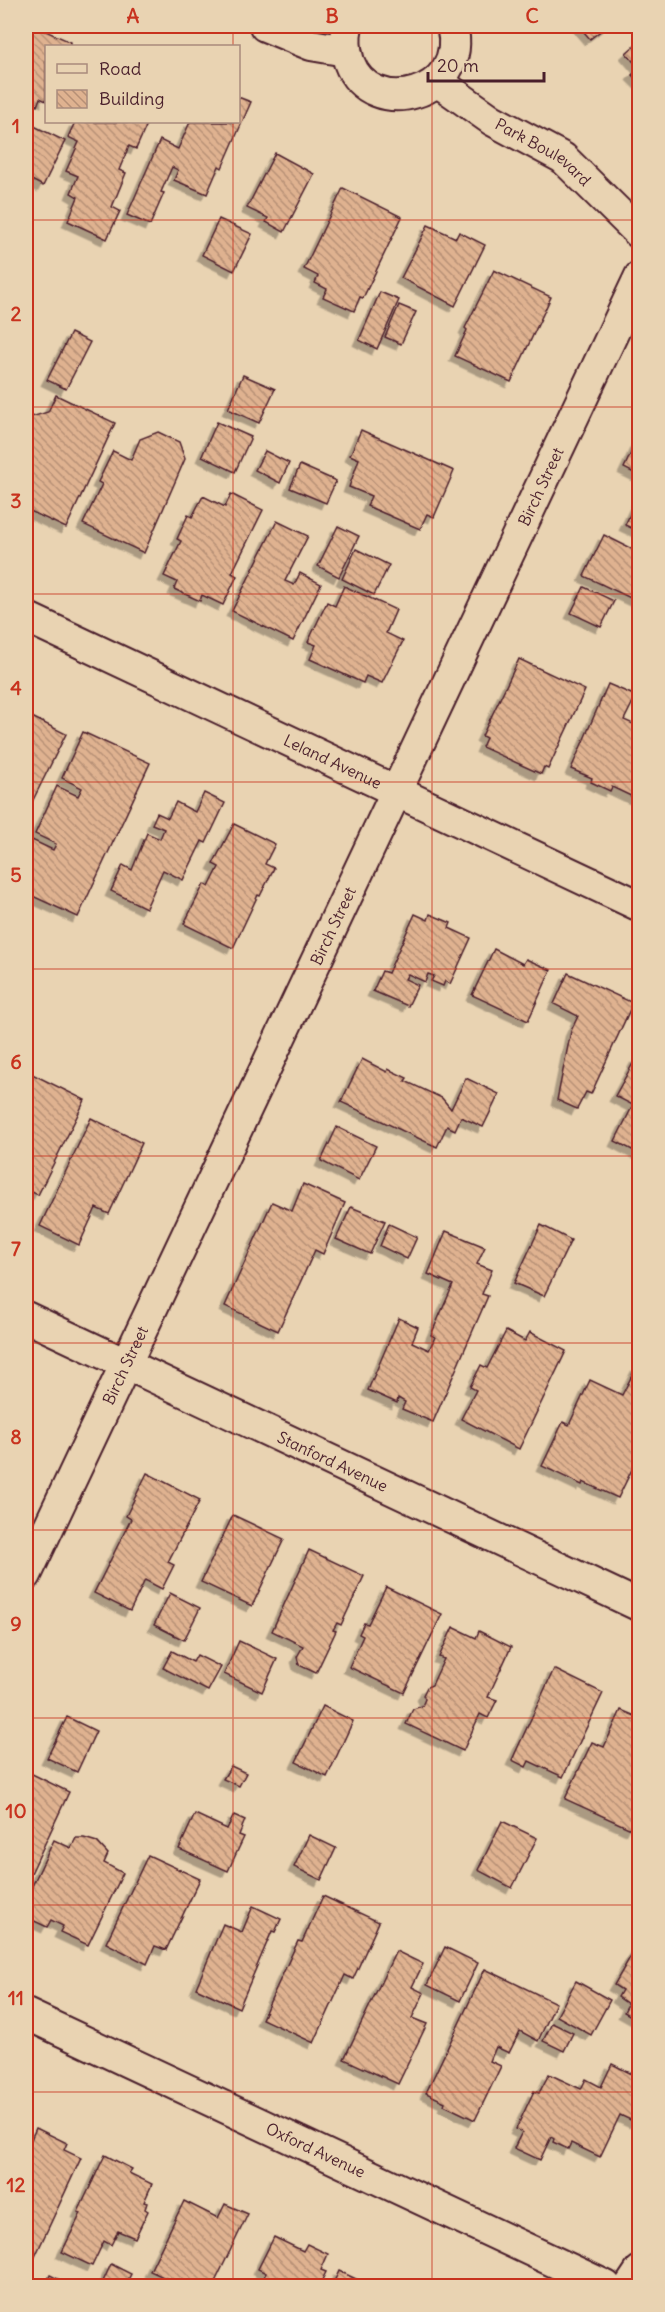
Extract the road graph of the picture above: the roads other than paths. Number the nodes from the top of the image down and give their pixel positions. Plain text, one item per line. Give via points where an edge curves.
1 (265, 26) edge
2 (452, 26) edge
3 (346, 38) edge
4 (437, 81) junction
5 (639, 234) edge
6 (639, 276) edge
7 (26, 617) edge
8 (398, 792) junction
9 (639, 906) edge
10 (26, 1317) edge
11 (125, 1365) junction
12 (26, 1575) edge
13 (639, 1606) edge
14 (26, 2014) edge
15 (639, 2271) edge
16 (606, 2286) edge
17 (630, 2286) edge

1 - 3 street via 311,45
2 - 4 street via 453,52 448,69
3 - 4 street via 351,66 375,90 407,95
4 - 5 street, Park Boulevard via 492,120 563,158
6 - 8 street, Birch Street
7 - 8 street, Leland Avenue
8 - 9 street, Leland Avenue
8 - 11 street, Birch Street
10 - 11 street, Stanford Avenue
11 - 12 street, Birch Street
11 - 13 street, Stanford Avenue
14 - 16 street, Oxford Avenue
15 - 17 street

